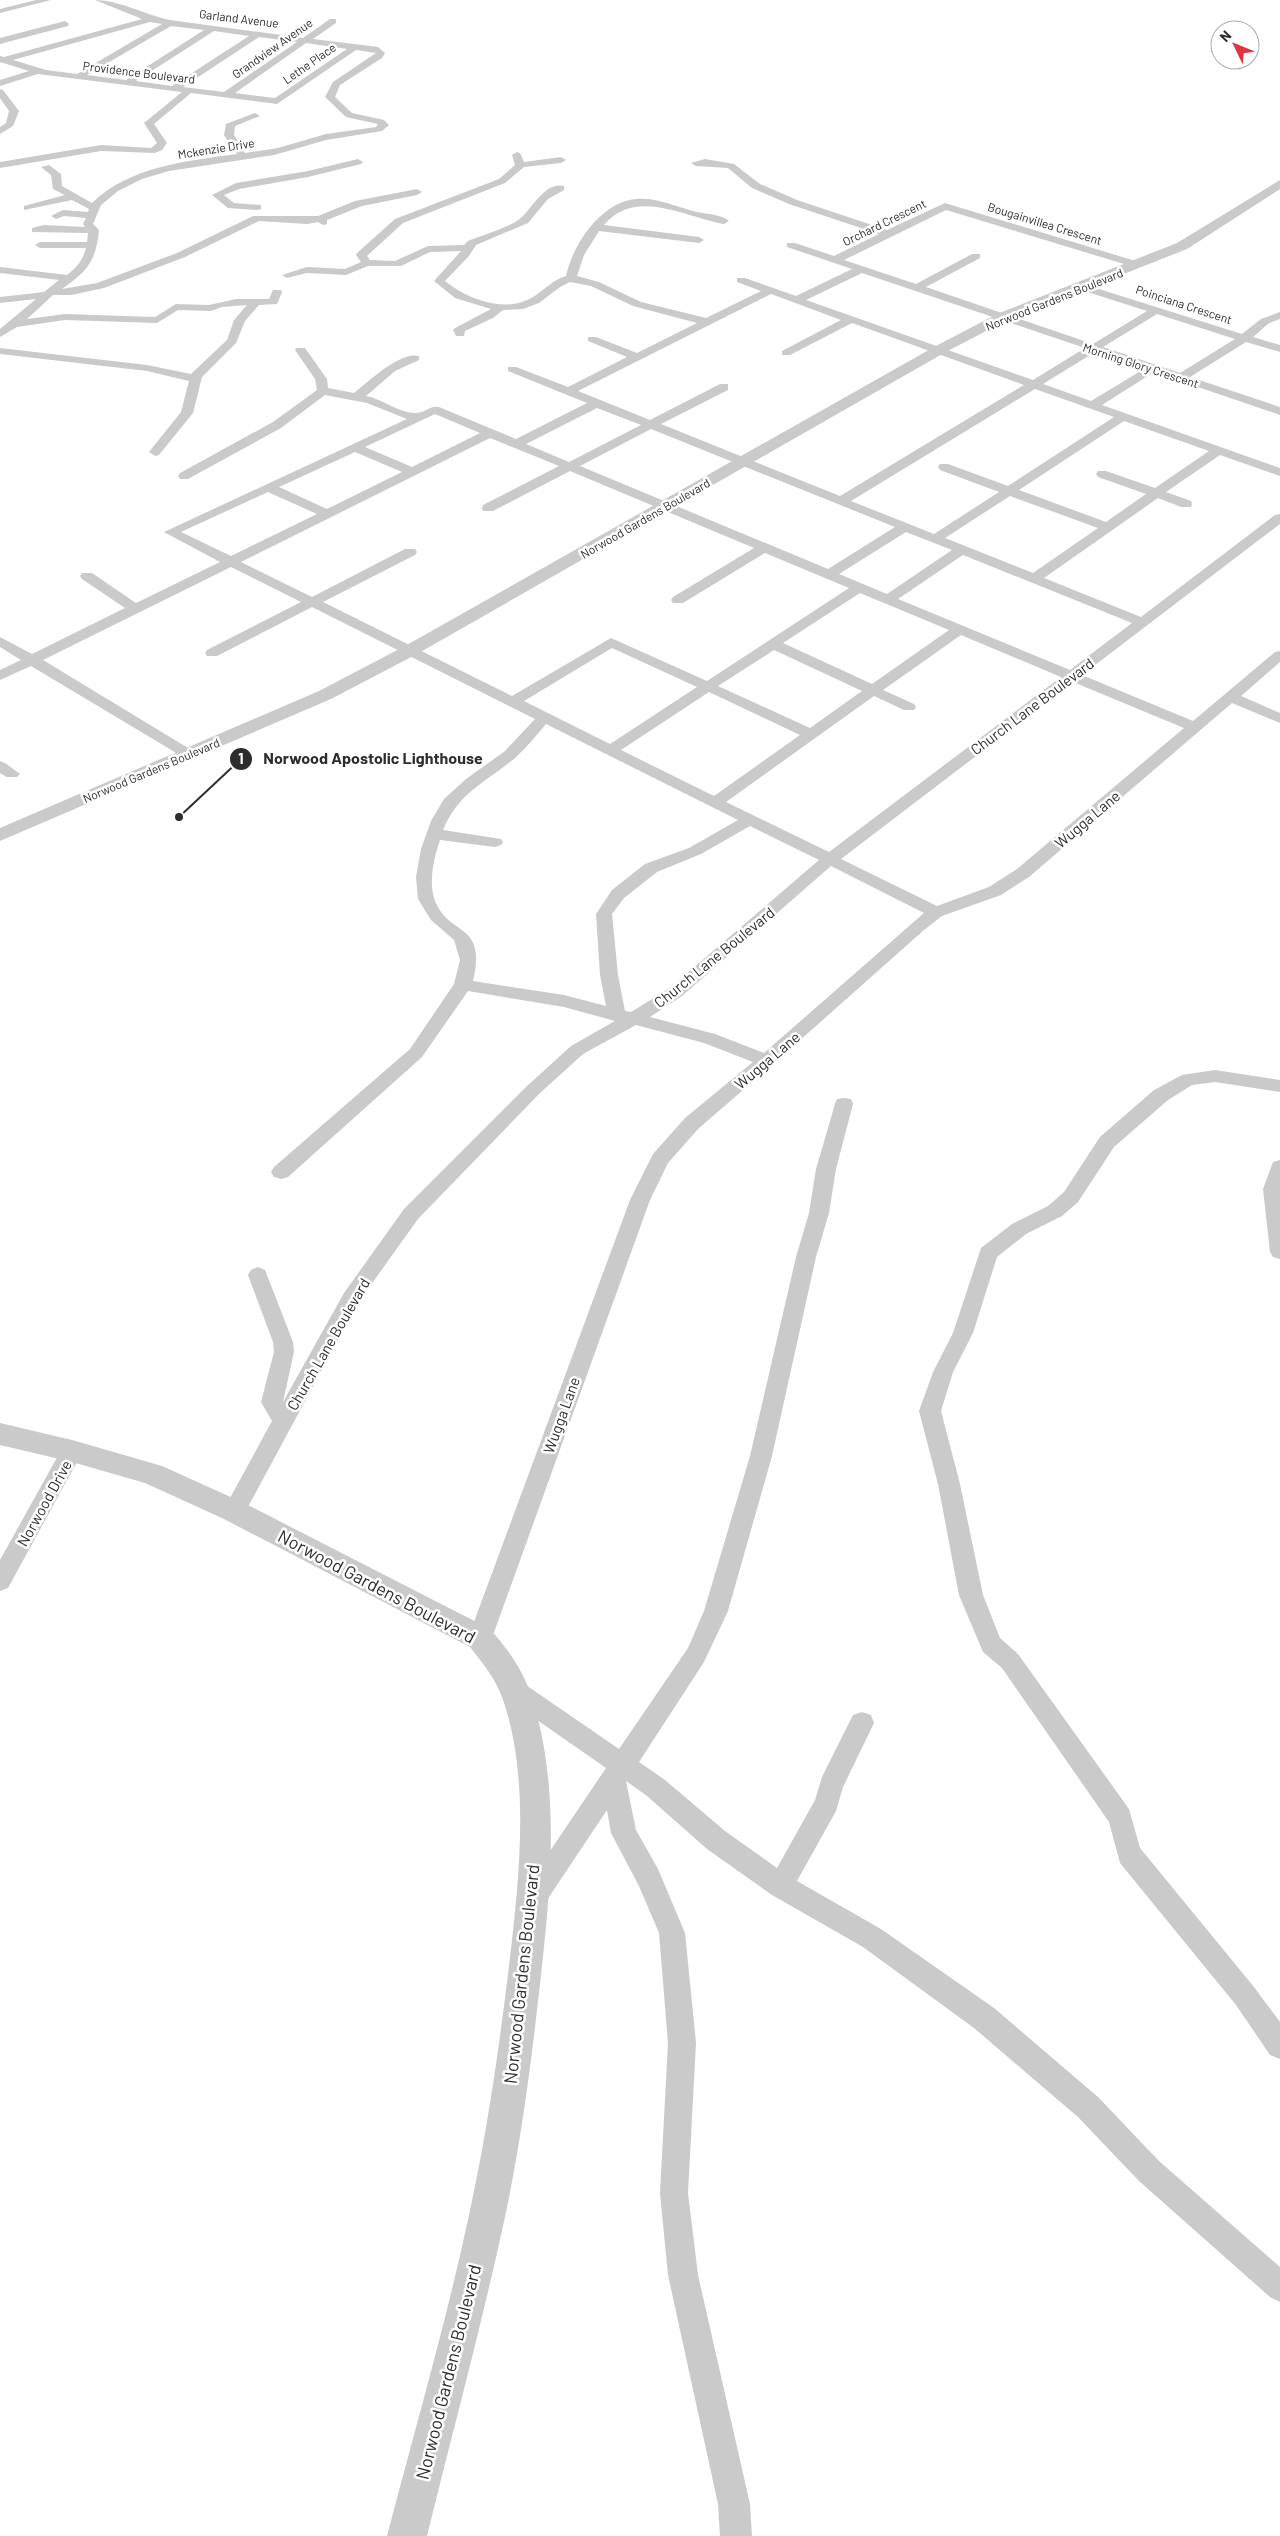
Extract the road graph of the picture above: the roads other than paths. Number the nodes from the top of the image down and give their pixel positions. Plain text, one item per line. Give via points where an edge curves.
1 (47, 0) edge
2 (99, 0) edge
3 (0, 11) edge
4 (150, 19) junction
5 (333, 22) dead end
6 (170, 23) junction
7 (65, 24) dead end
8 (214, 28) junction
9 (259, 33) junction
10 (307, 39) junction
11 (0, 41) edge
12 (356, 46) junction
13 (378, 50) joint
14 (2, 60) edge
15 (38, 71) junction
16 (78, 77) junction
17 (127, 82) junction
18 (0, 83) edge
19 (175, 88) junction
20 (190, 90) junction
21 (0, 92) edge
22 (226, 95) junction
23 (277, 101) joint
24 (256, 116) dead end
25 (0, 132) edge
26 (11, 150) dead end
27 (152, 151) junction
28 (243, 157) junction
29 (557, 158) dead end
30 (27, 161) junction
31 (358, 162) dead end
32 (696, 163) dead end
33 (0, 165) edge
34 (46, 167) dead end
35 (168, 169) junction
36 (1280, 184) edge
37 (560, 188) dead end
38 (417, 192) dead end
39 (74, 196) junction
40 (945, 206) joint
41 (238, 207) junction
42 (256, 207) dead end
43 (28, 208) dead end
44 (91, 211) junction
45 (56, 216) dead end
46 (261, 218) junction
47 (724, 221) dead end
48 (596, 227) junction
49 (36, 230) dead end
50 (94, 230) junction
51 (888, 234) junction
52 (699, 240) dead end
53 (40, 245) dead end
54 (91, 245) junction
55 (790, 245) dead end
56 (467, 248) junction
57 (976, 256) dead end
58 (834, 260) junction
59 (367, 263) junction
60 (1138, 265) junction
61 (861, 269) junction
62 (0, 270) edge
63 (287, 275) dead end
64 (68, 278) junction
65 (571, 278) junction
66 (741, 280) dead end
67 (1080, 286) junction
68 (916, 288) junction
69 (771, 290) junction
70 (277, 292) dead end
71 (48, 294) junction
72 (0, 300) edge
73 (798, 300) junction
74 (257, 301) junction
75 (500, 308) junction
76 (1156, 310) junction
77 (1280, 315) edge
78 (1002, 317) junction
79 (851, 319) junction
80 (707, 322) junction
81 (15, 324) junction
82 (0, 334) edge
83 (460, 334) dead end
84 (1244, 338) junction
85 (592, 339) dead end
86 (1092, 348) junction
87 (1280, 349) edge
88 (301, 350) dead end
89 (939, 350) junction
90 (0, 351) edge
91 (786, 353) dead end
92 (637, 357) junction
93 (415, 358) dead end
94 (1153, 368) junction
95 (512, 369) dead end
96 (196, 378) junction
97 (1180, 378) junction
98 (1034, 384) junction
99 (724, 387) dead end
100 (323, 391) junction
101 (567, 392) junction
102 (357, 397) junction
103 (594, 404) junction
104 (1093, 405) junction
105 (1280, 411) edge
106 (1123, 416) junction
107 (418, 418) junction
108 (649, 426) junction
109 (490, 433) junction
110 (516, 444) junction
111 (355, 447) junction
112 (1218, 450) junction
113 (155, 452) dead end
114 (741, 463) junction
115 (569, 466) junction
116 (944, 467) dead end
117 (411, 471) junction
118 (1280, 472) edge
119 (1102, 474) dead end
120 (184, 476) dead end
121 (268, 487) junction
122 (1009, 491) junction
123 (1156, 493) junction
124 (840, 502) junction
125 (1186, 504) dead end
126 (664, 506) junction
127 (488, 508) dead end
128 (325, 513) junction
129 (1280, 518) edge
130 (904, 528) junction
131 (1108, 528) junction
132 (934, 540) junction
133 (764, 548) junction
134 (961, 550) junction
135 (410, 552) dead end
136 (228, 561) junction
137 (828, 575) junction
138 (87, 576) dead end
139 (1035, 578) junction
140 (858, 588) junction
141 (678, 600) dead end
142 (887, 600) junction
143 (313, 603) junction
144 (134, 608) junction
145 (1142, 622) junction
146 (958, 630) junction
147 (0, 641) edge
148 (773, 644) junction
149 (411, 650) junction
150 (212, 653) dead end
151 (1280, 655) edge
152 (33, 660) junction
153 (0, 676) edge
154 (1071, 677) junction
155 (708, 686) junction
156 (874, 690) junction
157 (1231, 697) junction
158 (512, 702) junction
159 (909, 706) dead end
160 (544, 718) junction
161 (1280, 719) edge
162 (1196, 728) junction
163 (811, 734) junction
164 (609, 751) junction
165 (188, 754) junction
166 (714, 803) junction
167 (749, 820) junction
168 (434, 834) junction
169 (0, 835) edge
170 (495, 842) dead end
171 (829, 860) junction
172 (936, 912) junction
173 (463, 985) junction
174 (624, 1018) junction
175 (766, 1061) junction
176 (1280, 1086) edge
177 (844, 1104) dead end
178 (1280, 1167) edge
179 (281, 1172) dead end
180 (1280, 1252) edge
181 (258, 1275) dead end
182 (284, 1420) junction
183 (0, 1434) edge
184 (72, 1451) junction
185 (234, 1511) junction
186 (0, 1581) edge
187 (480, 1638) junction
188 (515, 1691) junction
189 (862, 1723) dead end
190 (617, 1772) junction
191 (781, 1886) junction
192 (533, 1899) junction
193 (1280, 2045) edge
194 (1280, 2287) edge
195 (407, 2536) edge
196 (736, 2536) edge

1 - 3 street
2 - 4 street, Garland Avenue
4 - 6 street, Garland Avenue
4 - 14 street
5 - 10 street, Grandview Avenue
6 - 8 street, Garland Avenue
6 - 16 street
7 - 11 street
8 - 9 street, Garland Avenue
8 - 17 street
9 - 10 street, Garland Avenue
9 - 19 street
10 - 12 street, Garland Avenue
10 - 22 street, Grandview Avenue
12 - 13 street, Garland Avenue
12 - 23 street, Lethe Place
13 - 28 street, Mckenzie Drive via 381,53 378,56 336,84 330,97 349,115 384,125 365,132
14 - 15 street, Providence Boulevard
15 - 16 street, Providence Boulevard
15 - 18 street
16 - 17 street, Providence Boulevard
17 - 19 street, Providence Boulevard
19 - 20 street, Providence Boulevard
20 - 22 street, Providence Boulevard
20 - 27 street via 149,123 162,143
21 - 25 street via 14,112 10,124
22 - 23 street, Providence Boulevard
24 - 28 street via 231,124 228,135
26 - 30 street
27 - 30 street via 102,148
27 - 35 street
28 - 35 street, Mckenzie Drive
29 - 59 street via 536,163 518,160 502,181 399,221 361,255
30 - 33 street
31 - 41 street via 236,186 217,195 229,205
32 - 51 street via 731,166 756,186
34 - 39 street via 56,174 57,187
35 - 44 street, Mckenzie Drive via 126,182
36 - 60 street, Norwood Gardens Boulevard via 1214,228
37 - 56 street via 544,197 524,221
38 - 46 street via 359,204 321,220
39 - 43 street
39 - 44 street
40 - 51 street, Orchard Crescent
40 - 60 street, Bougainvillea Crescent
41 - 42 street
41 - 46 street
44 - 45 street
44 - 50 street via 88,224
46 - 71 street via 100,286
47 - 48 street via 708,220 637,200 603,217
48 - 52 street
48 - 65 street via 574,260
49 - 50 street
50 - 54 street
51 - 58 street, Orchard Crescent
53 - 54 street
54 - 64 street via 88,258
55 - 58 street, Morning Glory Crescent
56 - 59 street via 428,249 397,264
56 - 75 street via 440,281 451,293
57 - 68 street
58 - 61 street, Morning Glory Crescent
59 - 63 street via 346,272 307,270
60 - 67 street, Norwood Gardens Boulevard
61 - 68 street, Morning Glory Crescent
61 - 73 street
62 - 64 street
64 - 71 street
65 - 75 street via 534,301
65 - 80 street via 636,304
66 - 69 street
67 - 76 street, Poinciana Crescent
67 - 78 street, Norwood Gardens Boulevard
68 - 78 street, Morning Glory Crescent
69 - 73 street
69 - 80 street
70 - 74 street via 273,302
71 - 72 street
71 - 81 street
73 - 79 street
74 - 81 street via 220,304 211,308 176,308 156,320 65,317
74 - 96 street via 240,320 232,341
75 - 83 street via 459,330
76 - 84 street, Poinciana Crescent
76 - 86 street
77 - 84 street via 1265,321
78 - 86 street, Morning Glory Crescent
78 - 89 street, Norwood Gardens Boulevard
79 - 89 street
79 - 91 street
80 - 92 street
81 - 82 street
84 - 87 street, Poinciana Crescent
84 - 97 street
85 - 92 street
86 - 94 street, Morning Glory Crescent
86 - 98 street
88 - 100 street via 321,378
89 - 98 street
89 - 114 street, Norwood Gardens Boulevard
90 - 96 street via 147,368
92 - 101 street
93 - 102 street via 391,369
94 - 97 street, Morning Glory Crescent
94 - 104 street
95 - 101 street
96 - 113 street via 187,413
97 - 105 street, Morning Glory Crescent
98 - 104 street
98 - 124 street
99 - 108 street
100 - 102 street
100 - 120 street via 277,425
101 - 103 street
102 - 107 street
103 - 108 street
103 - 110 street
104 - 106 street
106 - 112 street
106 - 122 street
107 - 109 street via 435,410
107 - 111 street
108 - 114 street
108 - 115 street
109 - 110 street
109 - 117 street
110 - 115 street
111 - 117 street
111 - 121 street
112 - 118 street
112 - 123 street
114 - 124 street
114 - 126 street, Norwood Gardens Boulevard
115 - 126 street
115 - 127 street
116 - 122 street
117 - 128 street
119 - 123 street
121 - 128 street
121 - 136 street via 171,532
122 - 131 street
122 - 132 street
123 - 125 street
123 - 131 street
124 - 130 street
126 - 133 street
126 - 149 street, Norwood Gardens Boulevard
128 - 136 street
129 - 145 street, Church Lane Boulevard
130 - 132 street
130 - 137 street
131 - 139 street
132 - 134 street
133 - 137 street
133 - 141 street
134 - 139 street
134 - 142 street
135 - 143 street
136 - 143 street
136 - 144 street
137 - 140 street
138 - 144 street
139 - 145 street
140 - 142 street
140 - 148 street
142 - 146 street
143 - 149 street
143 - 150 street
144 - 152 street
145 - 154 street, Church Lane Boulevard
146 - 154 street
146 - 156 street
147 - 152 street
148 - 155 street
148 - 156 street
149 - 158 street
149 - 165 street, Norwood Gardens Boulevard via 325,695
151 - 157 street, Wugga Lane
152 - 153 street
152 - 165 street
154 - 162 street
154 - 171 street, Church Lane Boulevard
155 - 158 street via 611,642
155 - 163 street
155 - 164 street
156 - 159 street
156 - 163 street
157 - 161 street
157 - 162 street, Wugga Lane
158 - 160 street
160 - 164 street
160 - 168 street via 511,752 461,790 449,803
162 - 172 street, Wugga Lane via 1023,874 995,890
163 - 166 street
164 - 166 street
165 - 169 street, Norwood Gardens Boulevard
166 - 167 street
167 - 171 street
167 - 174 street via 694,851 651,868 618,894 604,914 609,975
168 - 170 street
168 - 173 street via 424,871 425,898 442,924 462,937 469,960
171 - 172 street
171 - 174 street, Church Lane Boulevard via 676,992
172 - 175 street, Wugga Lane
173 - 174 street via 564,1001
173 - 179 street via 416,1052
174 - 175 street via 709,1038
174 - 182 street, Church Lane Boulevard via 577,1050 533,1090 410,1214 351,1298
175 - 187 street, Wugga Lane via 692,1123 660,1159 644,1192
176 - 193 street via 1215,1076 1188,1079 1161,1095 1107,1142 1071,1197 1055,1211 1019,1229 988,1253 962,1333 943,1372 930,1411 949,1484 971,1595 991,1645 1010,1660 1120,1816 1129,1854 1245,1996
177 - 190 street via 826,1169 819,1213 761,1456 725,1588 696,1655
178 - 180 street via 1273,1190
181 - 182 street via 283,1342 284,1352 272,1402
182 - 185 street, Church Lane Boulevard
183 - 184 street, Norwood Gardens Boulevard
184 - 185 street, Norwood Gardens Boulevard via 152,1474
184 - 186 street, Norwood Drive
185 - 187 street, Norwood Gardens Boulevard
187 - 188 street, Norwood Gardens Boulevard via 503,1664
188 - 190 street
188 - 192 street, Norwood Gardens Boulevard via 530,1753 534,1815
189 - 191 street via 831,1785 827,1803
190 - 191 street via 656,1788 716,1840
190 - 192 street
190 - 196 street via 624,1833 649,1878 672,1933 682,2043 675,2202 683,2275 734,2504
191 - 194 street via 872,1938 984,2018 1088,2107 1149,2171
192 - 195 street, Norwood Gardens Boulevard via 515,2060 479,2250

